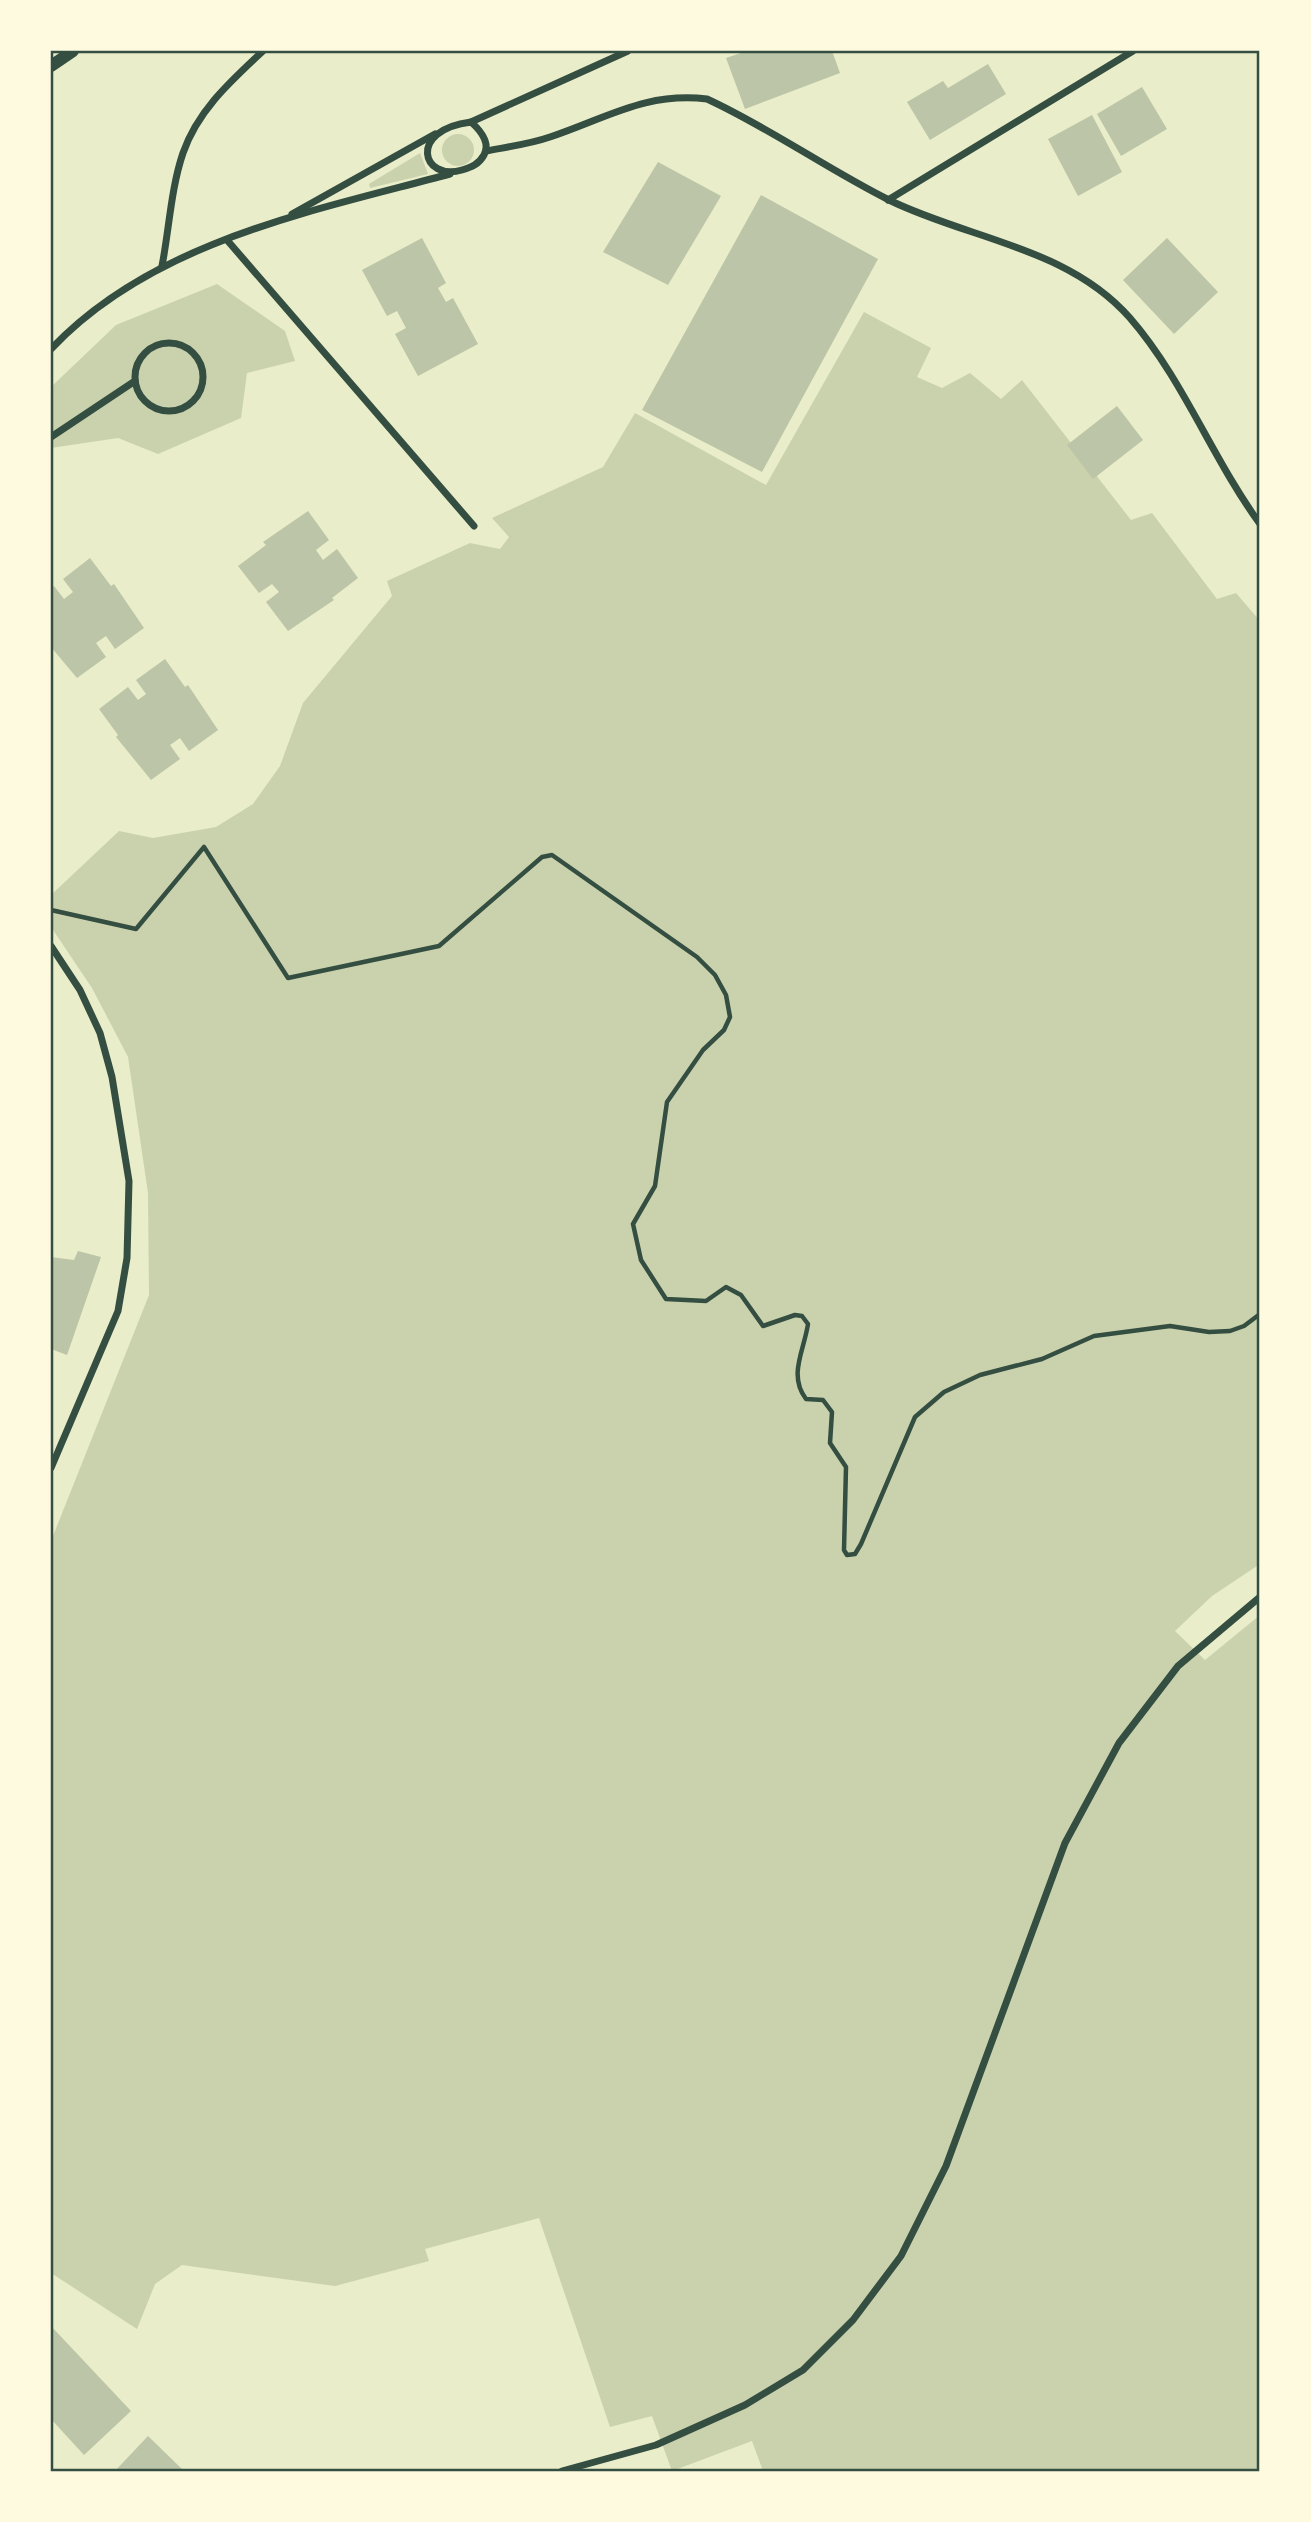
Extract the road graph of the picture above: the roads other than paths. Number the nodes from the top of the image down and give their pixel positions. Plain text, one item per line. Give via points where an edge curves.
1 (73, 51) edge
2 (263, 51) edge
3 (628, 51) edge
4 (1133, 51) edge
5 (51, 66) edge
6 (471, 122) junction
7 (435, 134) junction
8 (486, 152) junction
9 (450, 174) junction
10 (888, 200) junction
11 (278, 222) junction
12 (227, 240) junction
13 (162, 266) junction
14 (51, 349) edge
15 (135, 381) junction
16 (51, 437) edge
17 (1260, 524) edge
18 (474, 526) dead end
19 (51, 946) edge
20 (51, 1468) edge
21 (1260, 1597) edge
22 (562, 2471) edge

1 - 5 street
2 - 13 street via 218,94 183,154
3 - 6 street
4 - 10 street
6 - 7 street
6 - 8 street via 485,138
7 - 9 street via 428,144 431,162
7 - 11 street
8 - 9 street via 479,163
8 - 10 street via 547,138 647,100 696,98 727,108
9 - 11 street
10 - 17 street via 1039,256 1069,271 1120,309 1167,367 1234,488
11 - 12 street
12 - 13 street
12 - 18 street
13 - 14 street via 69,330
15 - 15 street via 139,395 149,405 177,411 200,394 204,380 195,353 183,344 169,342 143,354
15 - 16 street
19 - 20 street via 80,990 100,1033 129,1181 127,1258 118,1311
21 - 22 street via 1178,1666 1119,1744 1065,1843 946,2166 901,2256 853,2320 803,2370 745,2405 656,2445

